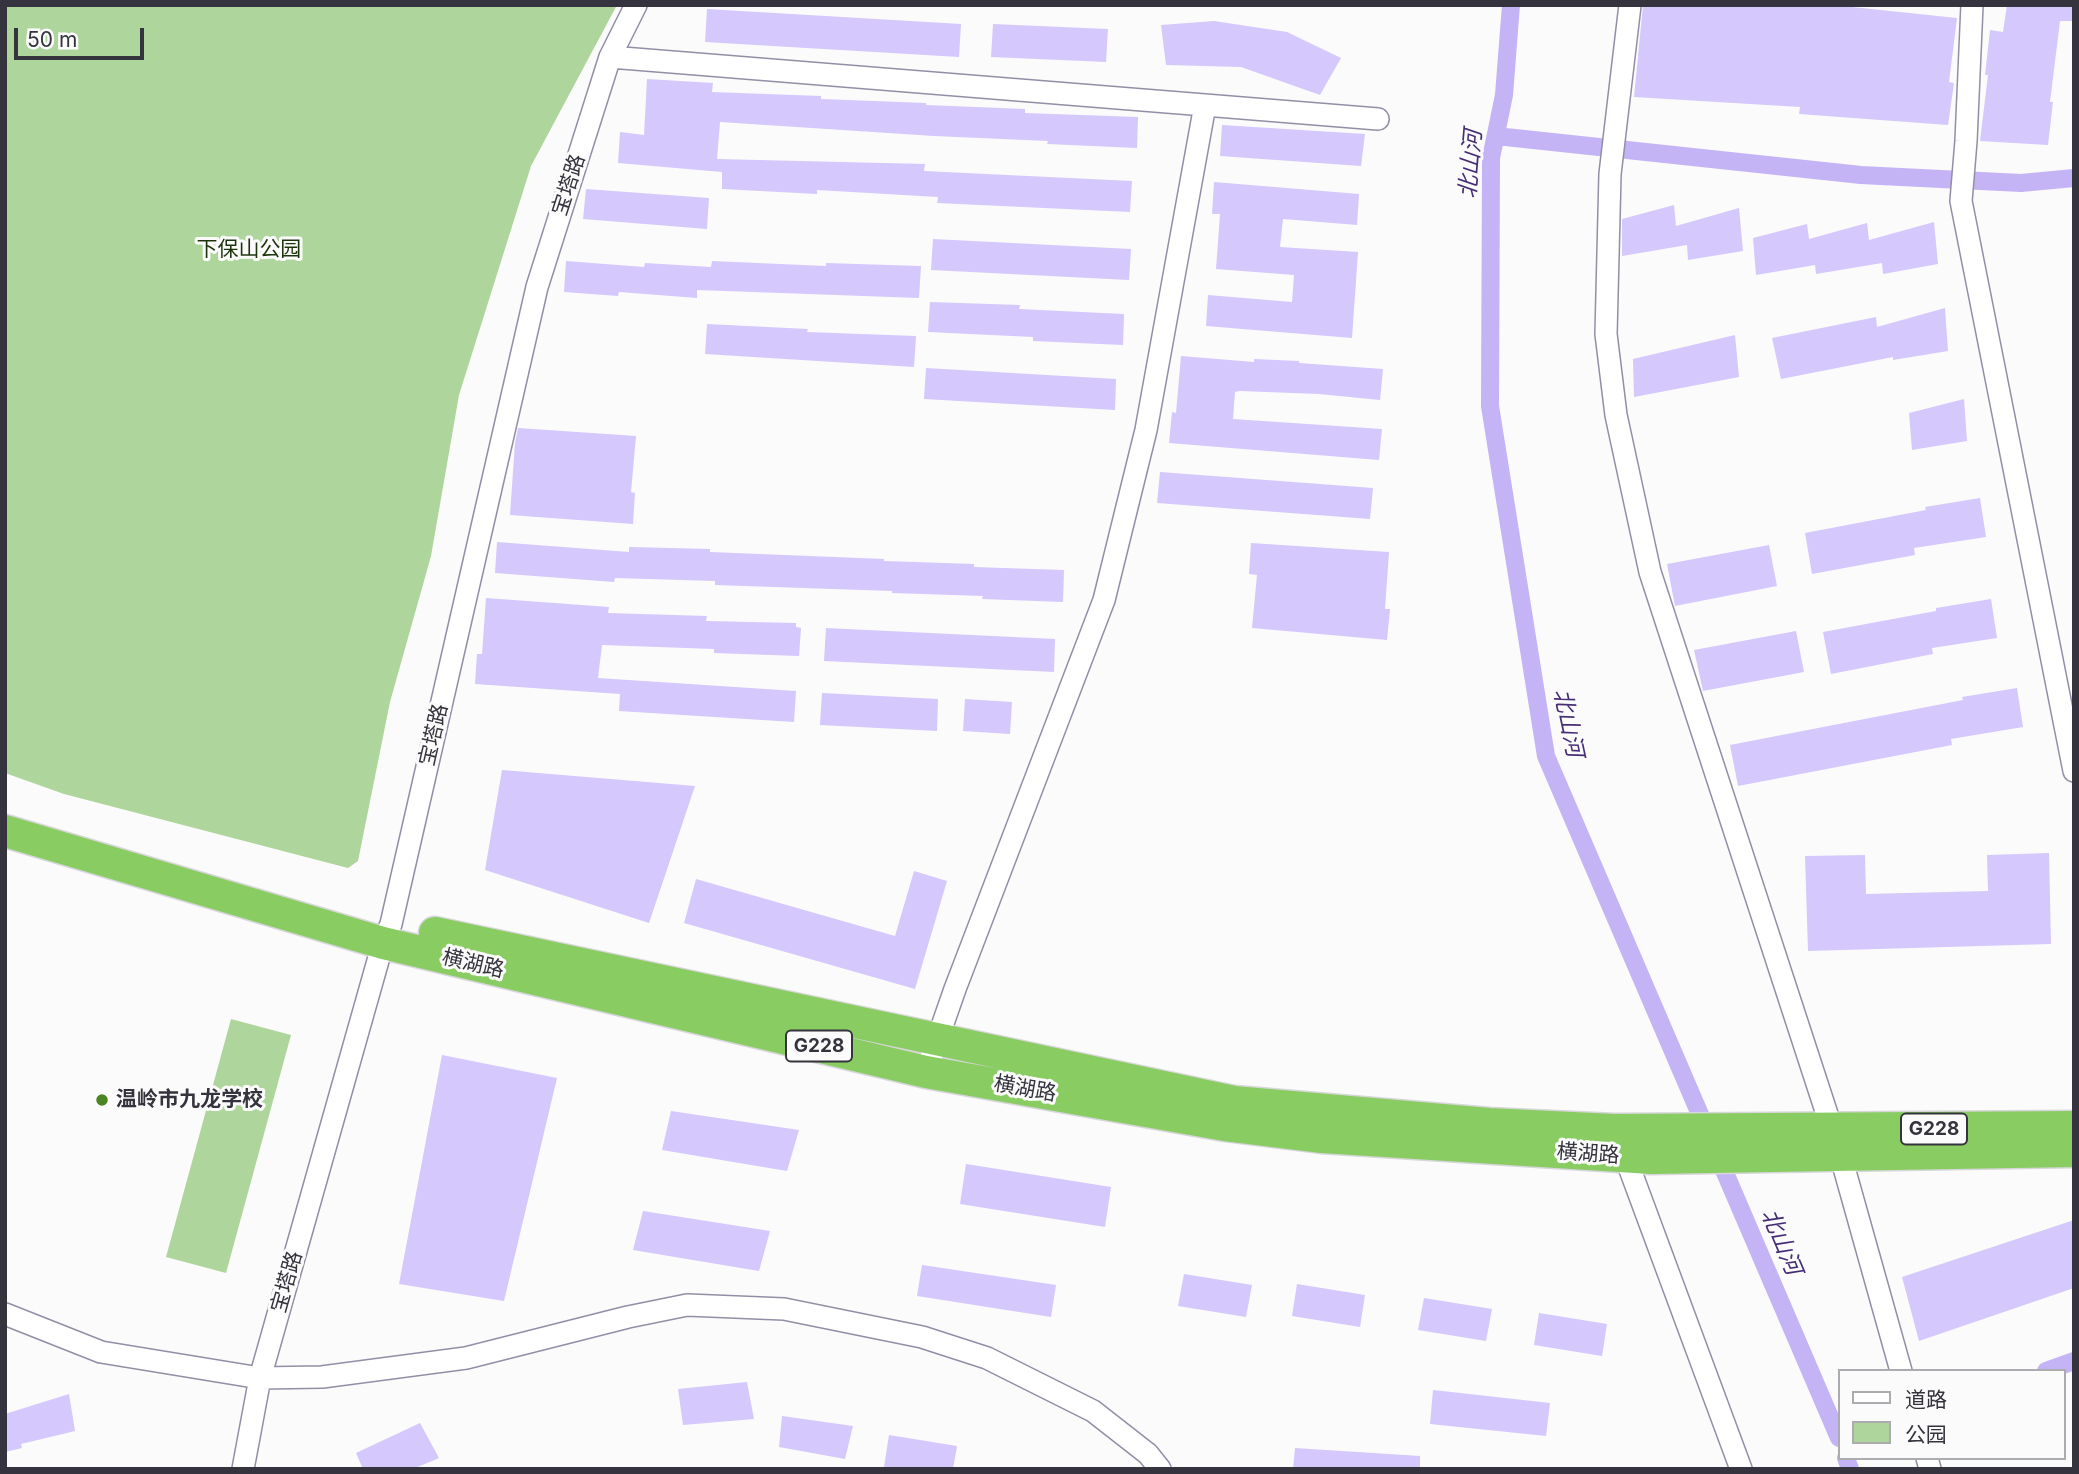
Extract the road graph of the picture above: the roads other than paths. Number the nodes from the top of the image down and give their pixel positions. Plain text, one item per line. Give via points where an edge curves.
1 (636, 5) edge
2 (1630, 5) edge
3 (1972, 5) edge
4 (610, 57) junction
5 (1205, 105) junction
6 (1378, 119) dead end
7 (2074, 771) edge
8 (5, 810) edge
9 (5, 831) edge
10 (387, 933) junction
11 (937, 1040) junction
12 (926, 1072) junction
13 (2074, 1127) edge
14 (1794, 1143) junction
15 (1837, 1143) junction
16 (1630, 1148) junction
17 (2074, 1151) edge
18 (5, 1314) edge
19 (1900, 1369) edge
20 (260, 1378) junction
21 (243, 1469) edge
22 (1160, 1469) edge
23 (1741, 1469) edge

1 - 4 street, 宝塔路
2 - 15 street via 1609,174 1606,334 1616,415 1650,572
3 - 7 street via 1961,201
4 - 5 street
4 - 10 street, 宝塔路 via 537,287
5 - 6 street
5 - 11 street via 1146,430 1104,600
8 - 10 highway, 横湖路 / G228
9 - 10 highway, 横湖路 / G228
10 - 11 highway, 横湖路 / G228
10 - 12 highway, 横湖路 / G228
10 - 20 street, 宝塔路
11 - 12 street
11 - 16 highway, 横湖路 / G228 via 1234,1102 1489,1124
12 - 16 highway, 横湖路 / G228 via 1322,1138
13 - 15 highway, 横湖路 / G228
14 - 15 highway, 横湖路 / G228
14 - 16 highway, 横湖路 / G228
14 - 16 highway, 横湖路 / G228
15 - 17 highway, 横湖路 / G228
15 - 19 street
16 - 23 street
18 - 20 street via 101,1352
20 - 21 street, 宝塔路
20 - 22 street via 323,1377 466,1358 687,1305 784,1309 922,1337 987,1358 1093,1411

